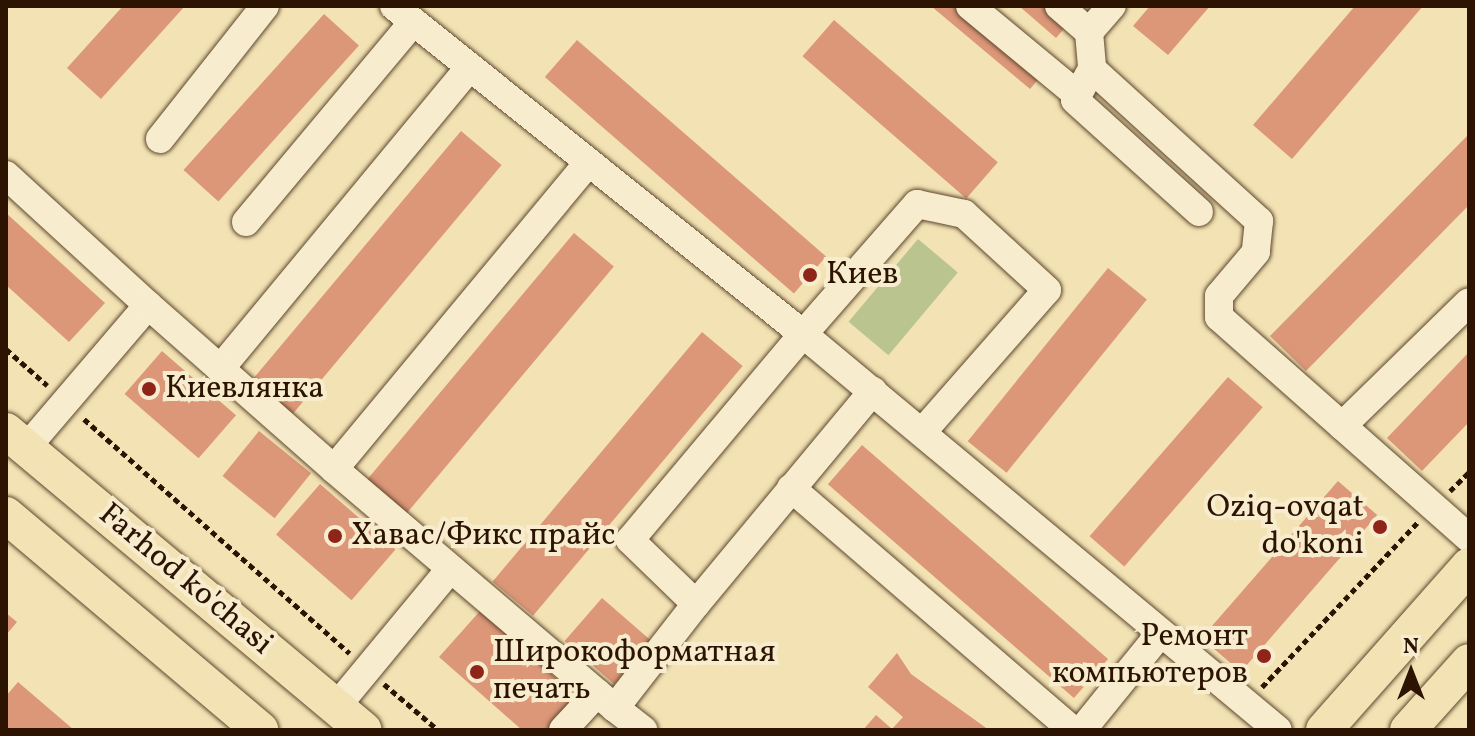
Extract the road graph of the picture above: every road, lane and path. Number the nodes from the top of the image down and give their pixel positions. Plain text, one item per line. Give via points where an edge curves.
1 (265, 6) edge
2 (970, 6) edge
3 (1059, 6) edge
4 (1112, 6) edge
5 (403, 14) edge
6 (1089, 32) junction
7 (470, 67) junction
8 (1092, 69) junction
9 (1074, 92) junction
10 (160, 139) dead end
11 (588, 163) junction
12 (6, 175) edge
13 (1199, 212) dead end
14 (246, 222) dead end
15 (1469, 302) edge
16 (148, 305) junction
17 (803, 334) junction
18 (6, 349) edge
19 (220, 369) junction
20 (873, 391) junction
21 (65, 401) junction
22 (1342, 426) junction
23 (924, 430) junction
24 (16, 439) edge
25 (334, 469) junction
26 (1469, 472) edge
27 (791, 488) junction
28 (1434, 506) junction
29 (6, 515) edge
30 (1469, 538) edge
31 (1469, 566) edge
32 (450, 569) junction
33 (696, 604) junction
34 (1159, 635) junction
35 (1469, 662) edge
36 (367, 669) junction
37 (606, 700) junction
38 (336, 707) junction
39 (1243, 707) junction
40 (260, 730) edge
41 (363, 730) edge
42 (438, 730) edge
43 (563, 730) edge
44 (643, 730) edge
45 (1072, 730) edge
46 (1082, 730) edge
47 (1278, 730) edge
48 (1324, 730) edge
49 (1408, 730) edge

1 - 10 lane
2 - 9 lane
3 - 6 lane
4 - 6 lane
5 - 7 lane
5 - 14 lane
6 - 8 lane
7 - 11 lane
7 - 19 lane
8 - 9 lane
8 - 22 lane via 1253,210 1256,252 1219,296 1217,311
9 - 13 lane
11 - 17 lane
11 - 25 lane
12 - 16 lane
15 - 22 lane
16 - 19 lane
16 - 21 lane
17 - 20 lane
17 - 23 lane via 917,204 964,214 1047,290
17 - 33 lane via 630,540
18 - 21 path
19 - 25 lane
20 - 23 lane
20 - 27 lane
21 - 24 lane
21 - 36 path
22 - 28 lane
23 - 34 lane
24 - 38 main road, Farhod ko'chasi
25 - 32 lane
26 - 28 path
27 - 33 lane
27 - 45 lane
28 - 30 lane
28 - 39 path
29 - 40 main road, Farhod ko'chasi
31 - 48 main road
32 - 36 lane
32 - 37 lane
33 - 37 lane
34 - 39 lane
34 - 46 lane
35 - 49 main road
36 - 38 lane
36 - 42 path
37 - 43 lane
37 - 44 lane
38 - 41 main road, Farhod ko'chasi
39 - 47 lane

